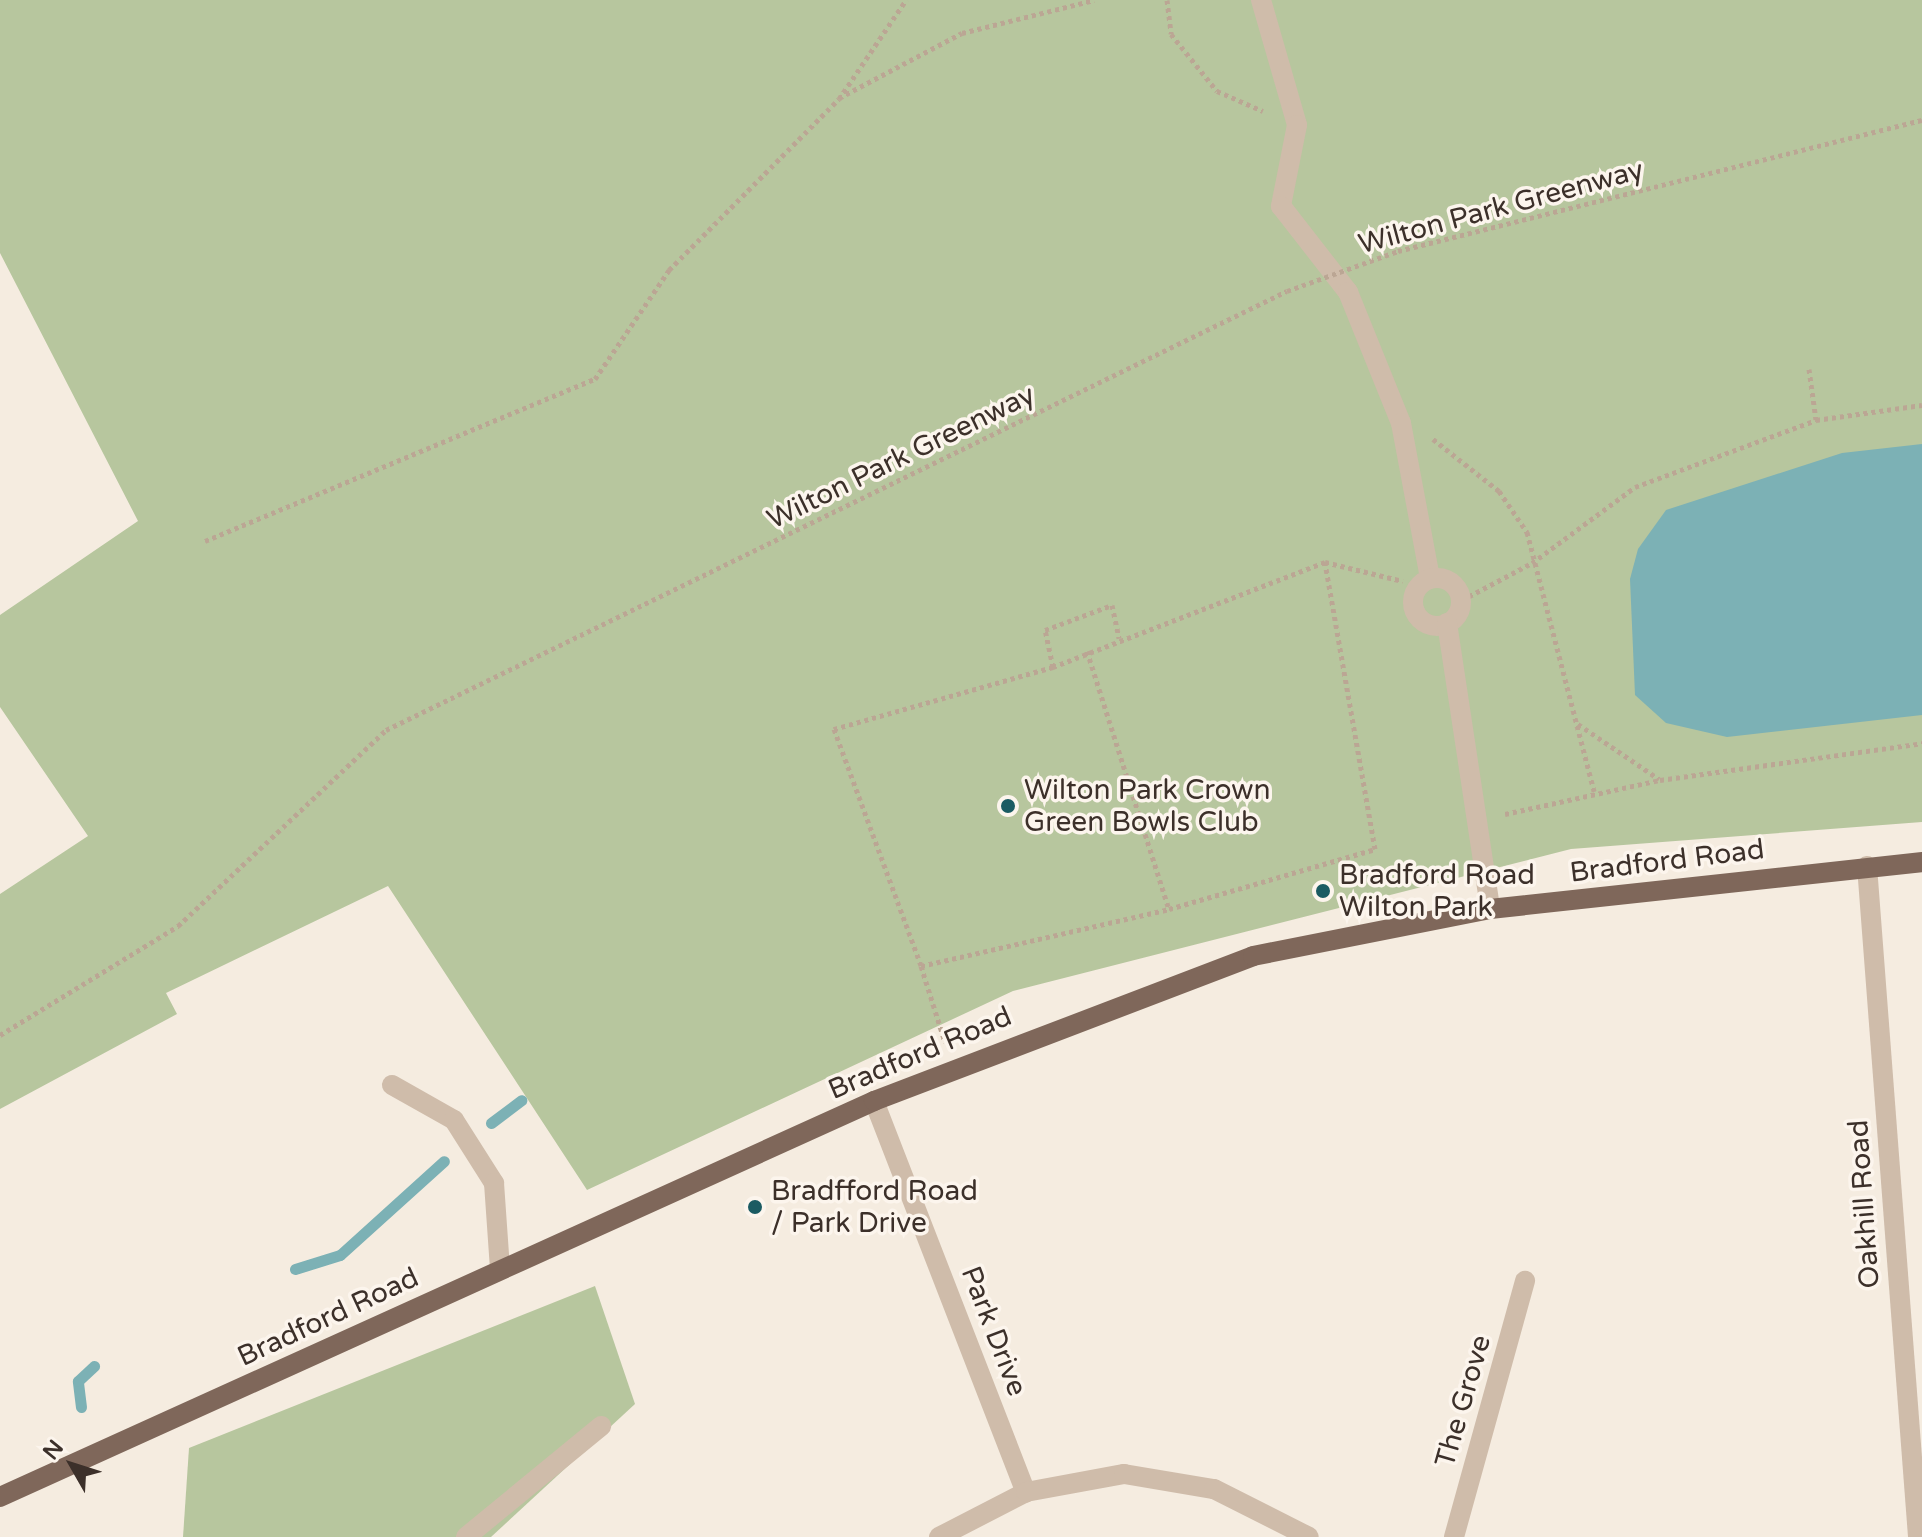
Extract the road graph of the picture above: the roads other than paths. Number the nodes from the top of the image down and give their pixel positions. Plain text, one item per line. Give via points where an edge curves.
1 (1261, 0) edge
2 (1425, 581) junction
3 (1447, 623) junction
4 (1922, 862) edge
5 (1867, 866) junction
6 (1490, 909) junction
7 (392, 1085) dead end
8 (874, 1101) junction
9 (500, 1269) junction
10 (1525, 1281) dead end
11 (601, 1426) dead end
12 (1026, 1492) junction
13 (0, 1497) edge
14 (466, 1537) edge
15 (939, 1537) edge
16 (1309, 1537) edge
17 (1454, 1537) edge
18 (1918, 1537) edge

1 - 2 street via 1297,125 1281,206 1348,292 1401,423
2 - 3 street via 1415,613 1433,626
2 - 3 street via 1451,582 1461,600
3 - 6 street
4 - 5 main road, Bradford Road
5 - 6 main road, Bradford Road
5 - 18 street, Oakhill Road
6 - 8 main road, Bradford Road via 1253,956
7 - 9 street via 454,1120 494,1183
8 - 9 main road, Bradford Road
8 - 12 street, Park Drive
9 - 13 main road, Bradford Road
10 - 17 street, The Grove
11 - 14 street
12 - 15 street
12 - 16 street via 1124,1474 1214,1489

